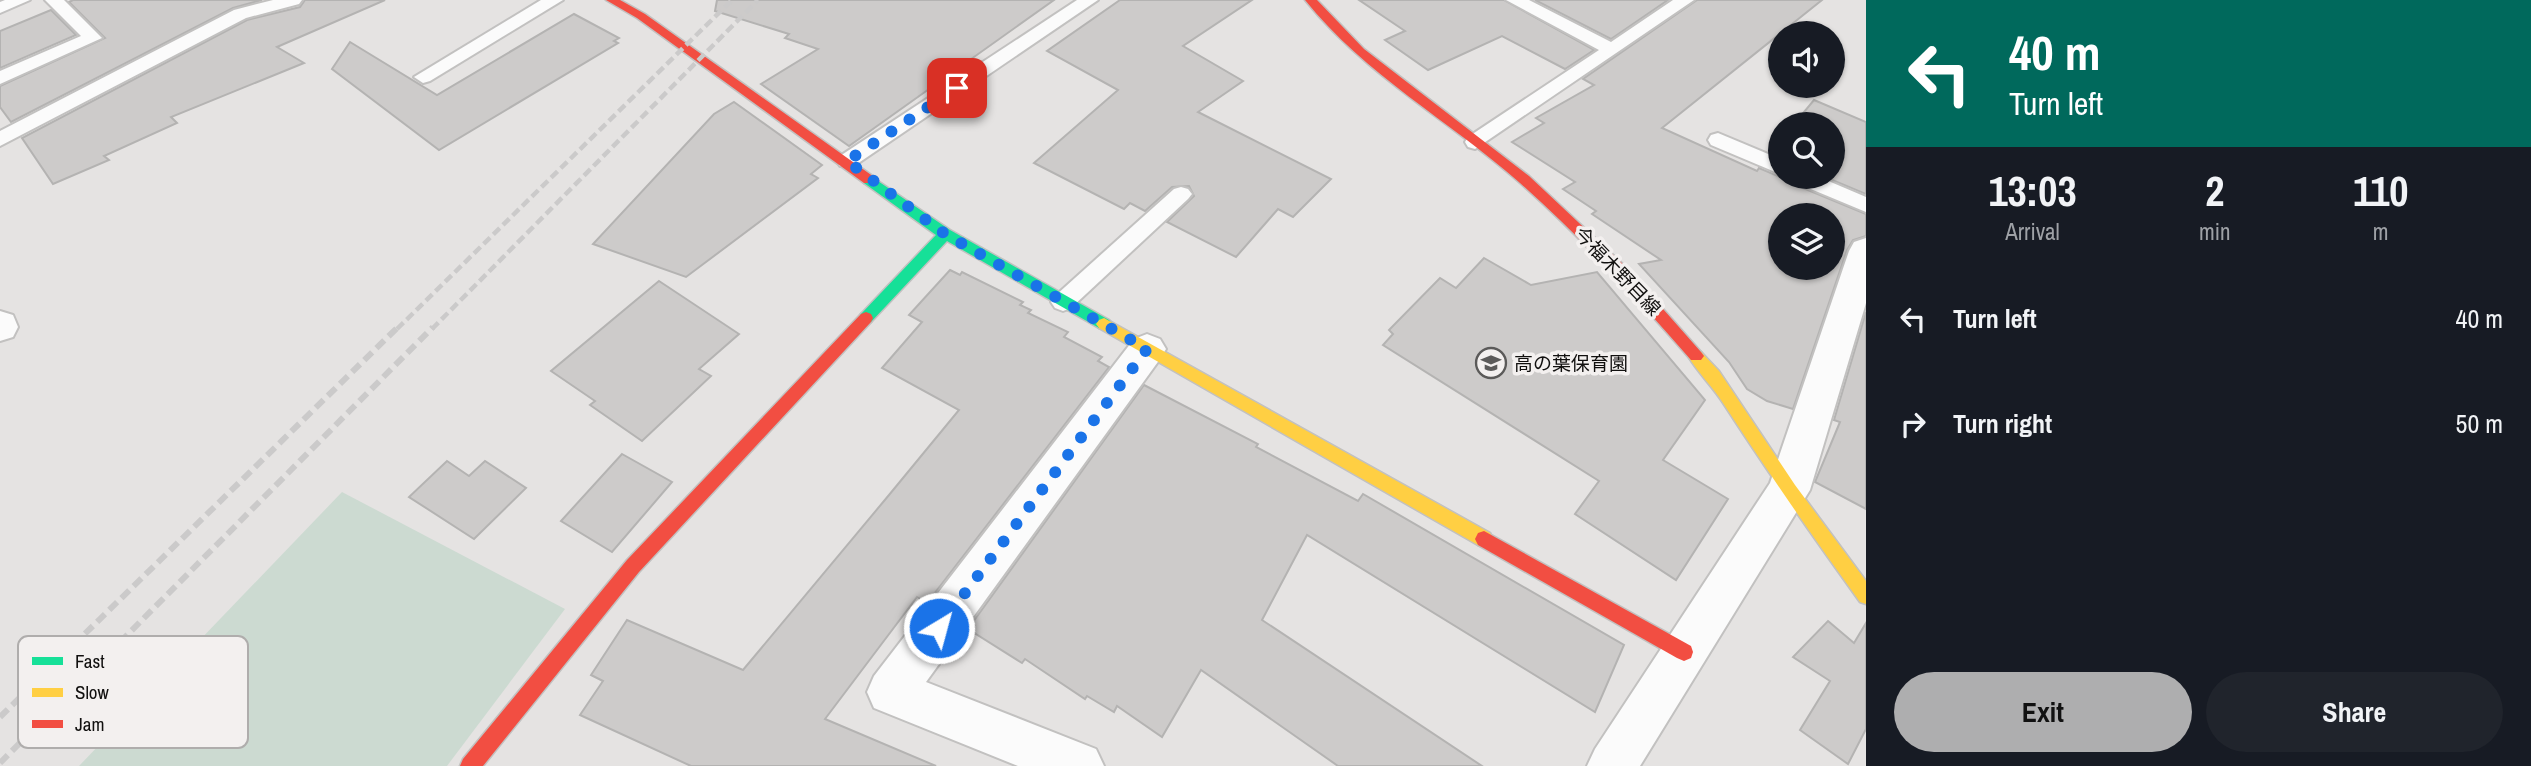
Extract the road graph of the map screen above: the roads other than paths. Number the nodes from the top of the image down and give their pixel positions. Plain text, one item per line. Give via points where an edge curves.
1 (21, 0) edge
2 (54, 0) edge
3 (293, 0) edge
4 (554, 0) edge
5 (612, 0) edge
6 (1089, 0) edge
7 (1311, 0) edge
8 (1515, 0) edge
9 (1685, 0) edge
10 (0, 8) edge
11 (1611, 49) junction
12 (0, 78) edge
13 (423, 78) dead end
14 (0, 139) edge
15 (1718, 140) dead end
16 (1475, 142) junction
17 (847, 161) junction
18 (1768, 162) edge
19 (1829, 189) edge
20 (1181, 194) dead end
21 (1866, 205) edge
22 (945, 234) junction
23 (1866, 251) edge
24 (1063, 302) junction
25 (1147, 349) junction
26 (1789, 490) junction
27 (1866, 596) edge
28 (1684, 652) junction
29 (470, 766) edge
30 (1079, 766) edge
31 (1612, 766) edge

1 - 10 lane
2 - 12 lane via 93,38
3 - 14 lane via 240,14
4 - 13 lane
5 - 17 street
6 - 17 lane
7 - 16 street, 今福木野目線 via 1360,52
8 - 11 lane
9 - 11 lane
11 - 16 lane
15 - 18 lane
16 - 26 street, 今福木野目線 via 1524,179 1621,271 1713,374
17 - 22 street
19 - 21 lane
20 - 24 lane
22 - 24 street
22 - 29 street via 633,566
23 - 26 street
24 - 25 street
25 - 28 street
25 - 30 street via 891,692
26 - 27 street, 今福木野目線
26 - 28 street
28 - 31 street

